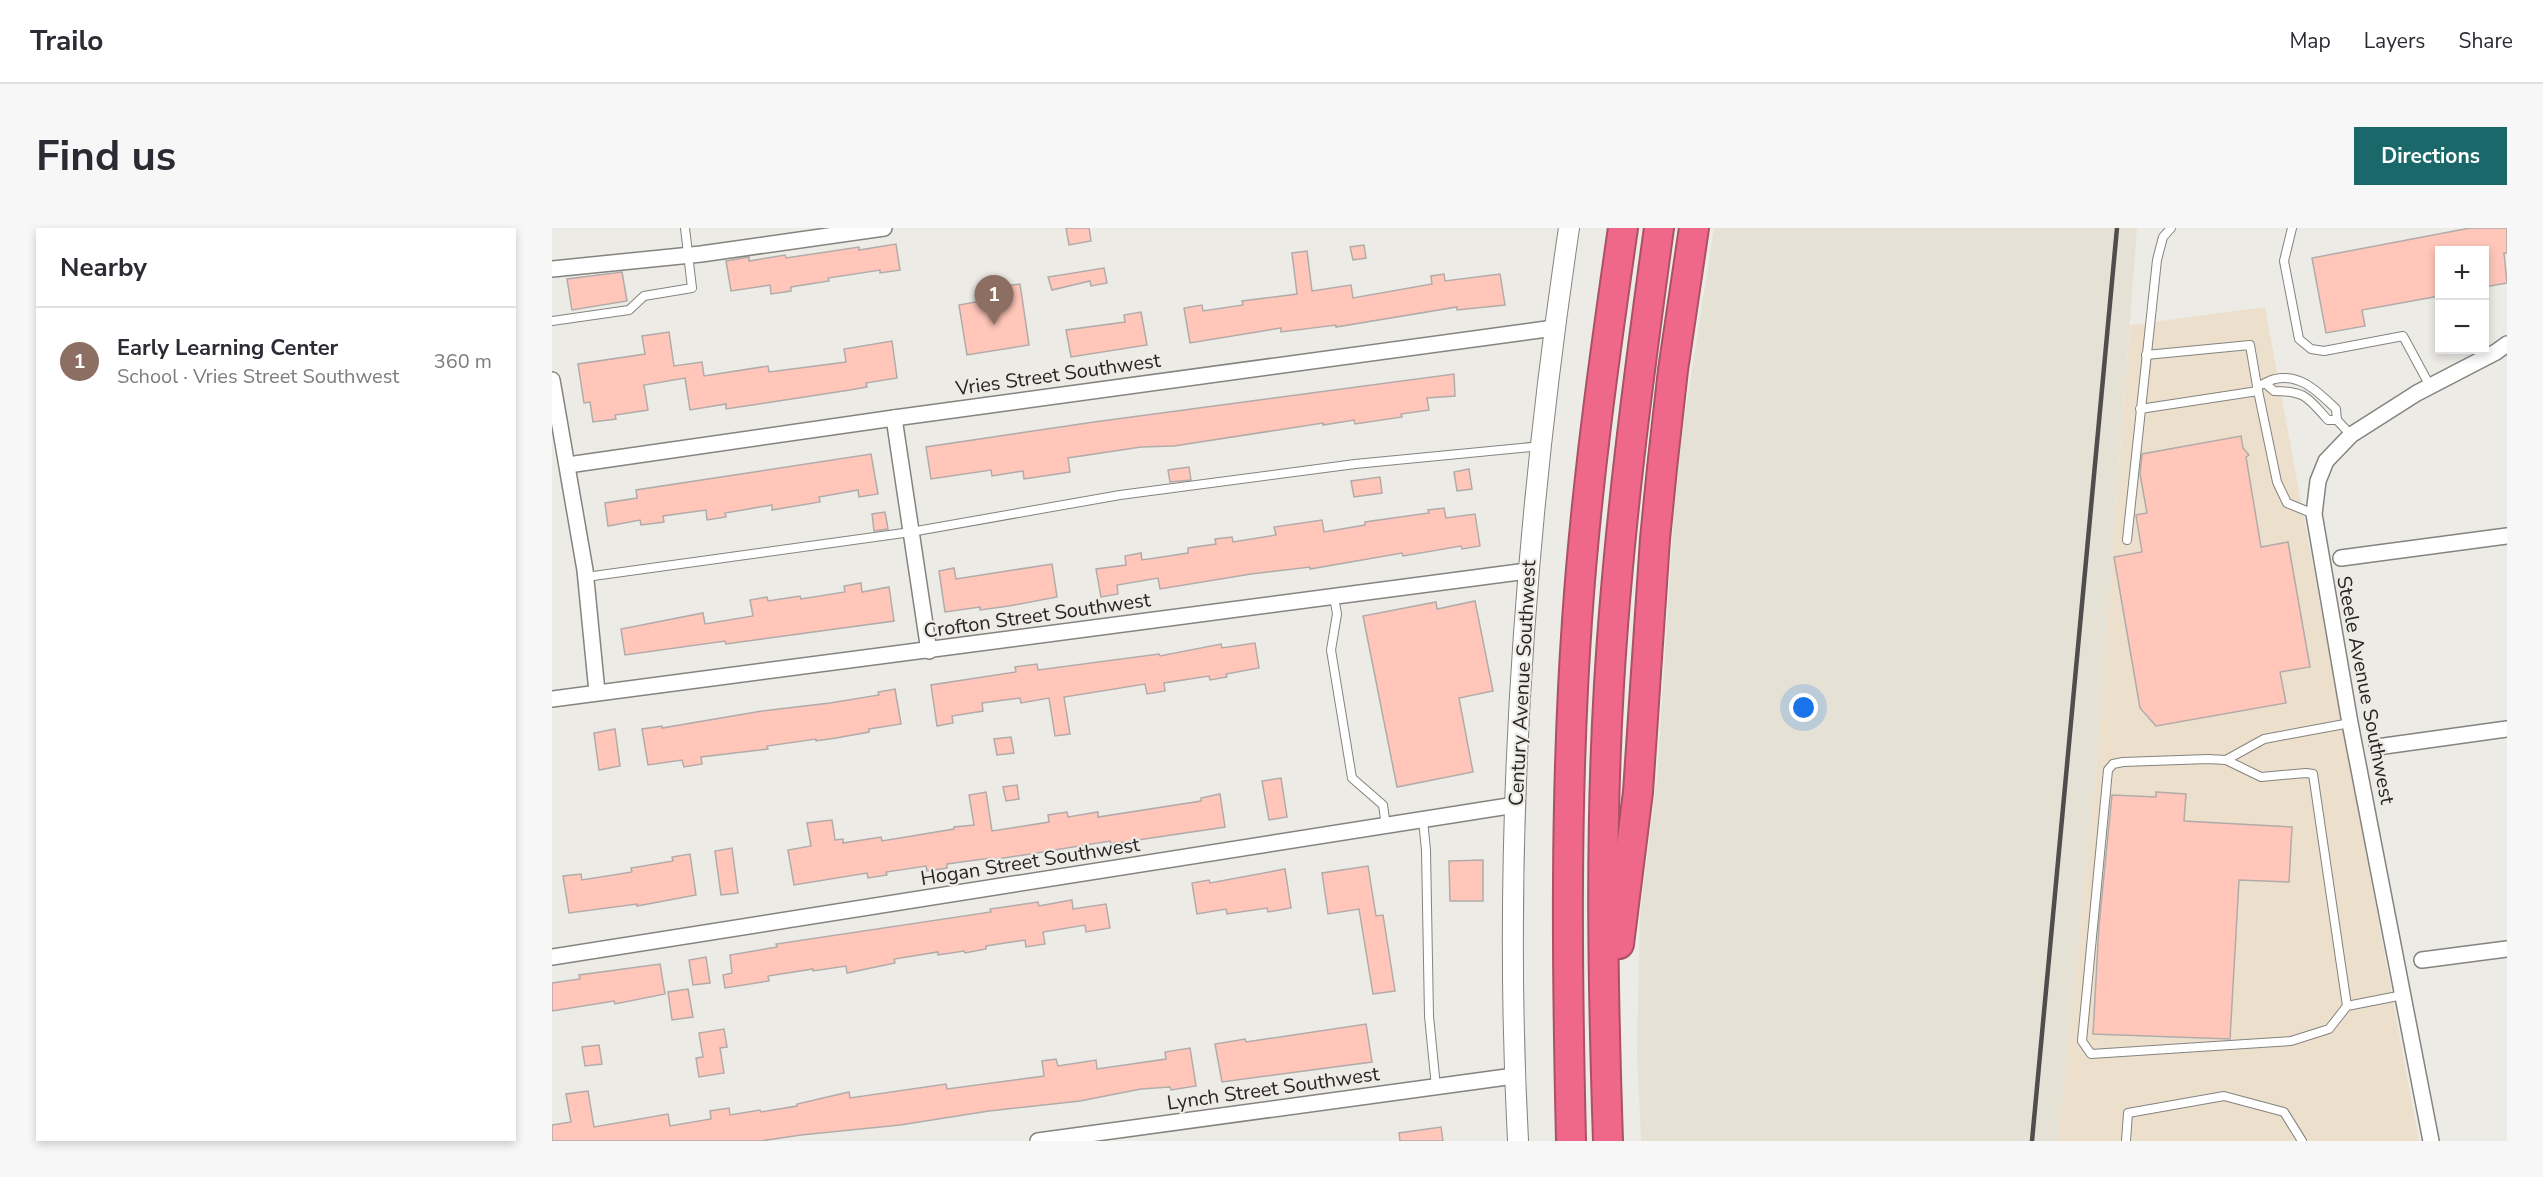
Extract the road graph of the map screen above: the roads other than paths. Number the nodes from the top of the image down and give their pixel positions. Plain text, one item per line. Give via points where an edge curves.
1 (685, 228) edge
2 (884, 228) edge
3 (1569, 228) edge
4 (1623, 228) edge
5 (1659, 228) edge
6 (1694, 228) edge
7 (2171, 228) edge
8 (2292, 228) edge
9 (688, 255) junction
10 (552, 269) edge
11 (552, 321) edge
12 (1554, 328) junction
13 (2507, 344) edge
14 (2146, 354) junction
15 (552, 380) edge
16 (2266, 384) junction
17 (2430, 386) junction
18 (2257, 388) junction
19 (2140, 409) junction
20 (894, 418) junction
21 (2337, 420) junction
22 (2351, 435) junction
23 (1541, 446) junction
24 (568, 465) junction
25 (2314, 514) junction
26 (911, 532) junction
27 (2507, 537) edge
28 (2127, 540) dead end
29 (2341, 558) dead end
30 (1527, 571) junction
31 (586, 577) junction
32 (1334, 597) junction
33 (929, 651) junction
34 (597, 692) junction
35 (552, 699) edge
36 (2350, 723) junction
37 (2507, 729) edge
38 (2378, 747) dead end
39 (2226, 760) junction
40 (1515, 805) junction
41 (1423, 820) junction
42 (1386, 826) junction
43 (2507, 949) edge
44 (552, 957) edge
45 (2422, 960) dead end
46 (2403, 995) junction
47 (2348, 1006) junction
48 (1606, 1068) junction
49 (1514, 1076) junction
50 (1436, 1087) junction
51 (1038, 1141) edge
52 (1518, 1141) edge
53 (1571, 1141) edge
54 (1608, 1141) edge
55 (2126, 1141) edge
56 (2301, 1141) edge
57 (2431, 1141) edge

1 - 9 lane
2 - 9 street
3 - 12 street, Century Avenue Southwest
4 - 53 highway via 1591,469 1577,621 1568,860
5 - 48 highway via 1612,630 1604,858
6 - 48 highway via 1654,539 1638,792
7 - 14 lane via 2163,237 2157,260
8 - 17 lane via 2284,261 2299,339 2311,350 2324,351 2403,336
9 - 10 street
9 - 11 lane via 692,288 644,296 629,310
12 - 20 street, Vries Street Southwest
12 - 23 street, Century Avenue Southwest
13 - 17 street, Steele Avenue Southwest
14 - 18 lane via 2250,345
14 - 19 lane
15 - 24 street
16 - 18 lane
16 - 21 lane via 2274,391 2294,391 2310,400 2328,420
16 - 21 lane via 2273,379 2306,382 2336,409
17 - 22 street, Steele Avenue Southwest
18 - 19 lane
18 - 25 lane via 2277,482 2287,503
19 - 28 lane
20 - 24 street, Vries Street Southwest
20 - 26 street
21 - 22 lane
22 - 25 street, Steele Avenue Southwest via 2326,461 2318,482
23 - 26 lane via 1355,464 1120,495
23 - 30 street, Century Avenue Southwest
24 - 31 street
25 - 36 street, Steele Avenue Southwest
26 - 31 lane
26 - 33 street
27 - 29 street
30 - 32 street, Crofton Street Southwest
30 - 40 street, Century Avenue Southwest
31 - 34 street
32 - 33 street, Crofton Street Southwest
32 - 42 lane via 1337,614 1331,650 1352,777 1383,805
33 - 34 street, Crofton Street Southwest
34 - 35 street, Crofton Street Southwest
36 - 39 lane via 2264,739
36 - 46 street, Steele Avenue Southwest
37 - 38 street
39 - 47 lane via 2261,777 2313,774
39 - 47 lane via 2123,762 2108,770 2082,1041 2091,1054 2291,1041 2329,1029
40 - 41 street, Hogan Street Southwest
40 - 49 street, Century Avenue Southwest
41 - 42 street, Hogan Street Southwest
41 - 50 lane via 1429,1016
42 - 44 street, Hogan Street Southwest
43 - 45 street
46 - 47 lane
46 - 57 street, Steele Avenue Southwest
48 - 54 highway
49 - 50 street, Lynch Street Southwest
49 - 52 street, Century Avenue Southwest
50 - 51 street, Lynch Street Southwest
55 - 56 lane via 2128,1113 2224,1096 2284,1112

